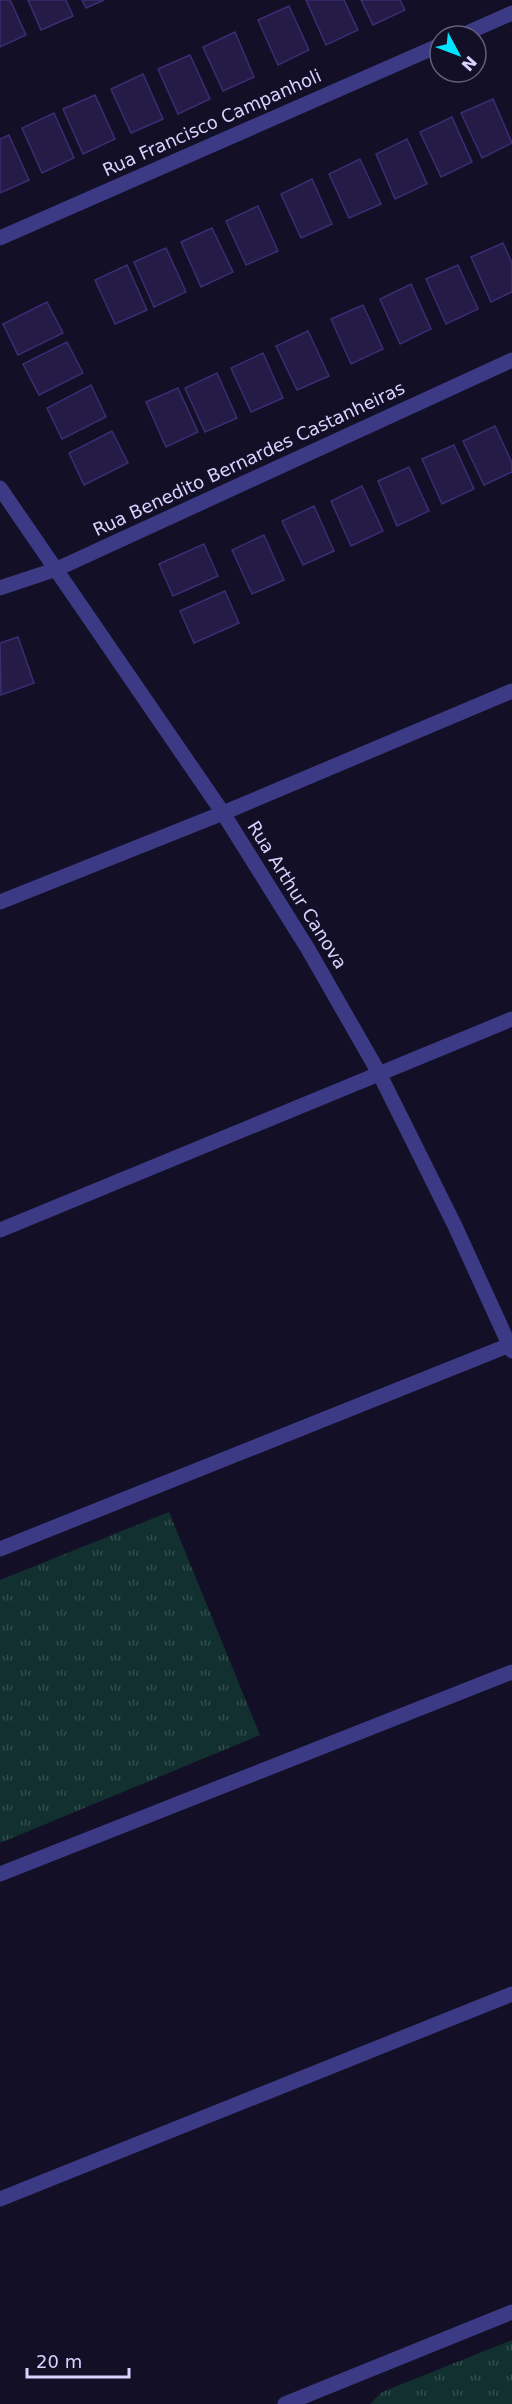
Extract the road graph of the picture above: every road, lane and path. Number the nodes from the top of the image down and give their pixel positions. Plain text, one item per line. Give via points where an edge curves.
1 (512, 13) edge
2 (487, 24) edge
3 (428, 50) edge
4 (0, 238) edge
5 (512, 360) edge
6 (0, 488) edge
7 (57, 569) junction
8 (0, 588) edge
9 (512, 691) edge
10 (223, 813) junction
11 (0, 902) edge
12 (512, 1019) edge
13 (380, 1073) junction
14 (0, 1230) edge
15 (511, 1347) edge
16 (0, 1549) edge
17 (512, 1672) edge
18 (0, 1874) edge
19 (512, 1994) edge
20 (0, 2199) edge
21 (512, 2312) edge
22 (285, 2404) edge

1 - 2 street
3 - 4 street, Rua Francisco Campanholi
5 - 7 street, Rua Benedito Bernardes Castanheiras
6 - 7 street, Rua Arthur Canova
7 - 8 street, Rua Benedito Bernardes Castanheiras
7 - 10 street, Rua Arthur Canova
9 - 10 street
10 - 11 street
10 - 13 street, Rua Arthur Canova
12 - 13 street
13 - 14 street
13 - 15 street, Rua Arthur Canova
15 - 16 street
17 - 18 street
19 - 20 street
21 - 22 street

